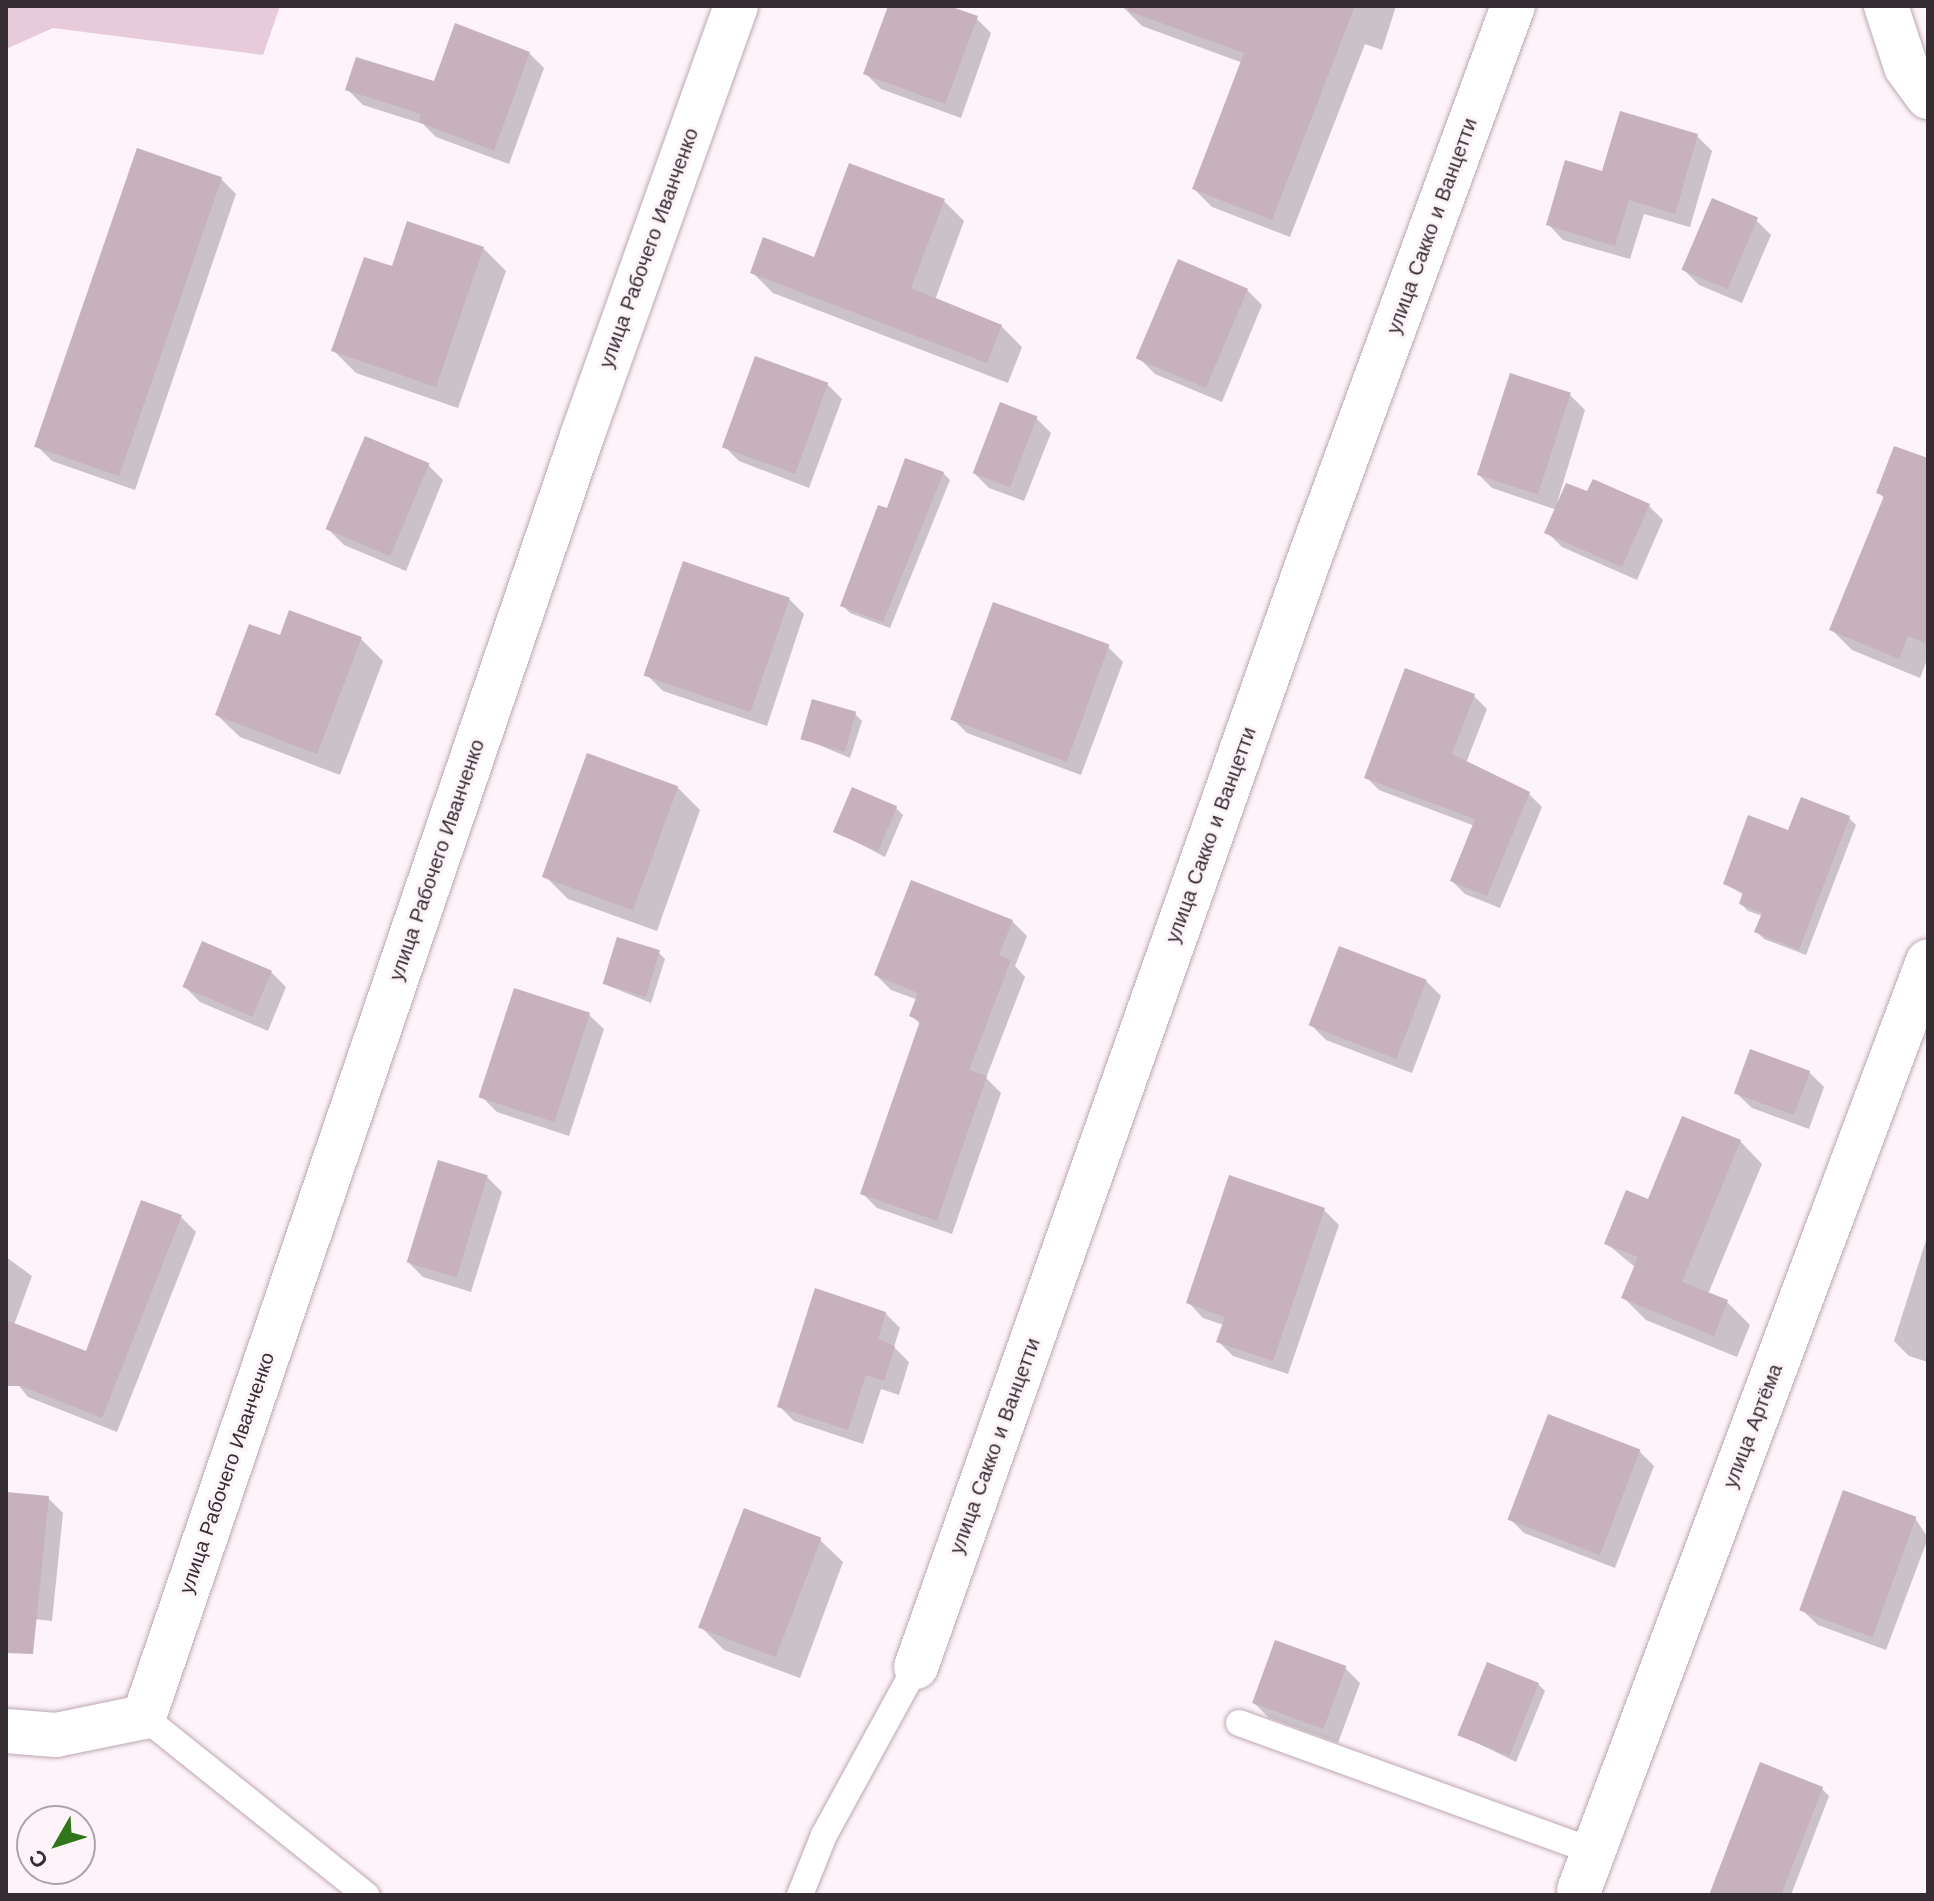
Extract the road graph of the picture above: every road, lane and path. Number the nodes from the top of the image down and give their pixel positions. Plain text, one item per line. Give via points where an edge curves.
1 (736, 6) edge
2 (1513, 6) edge
3 (1886, 6) edge
4 (1928, 97) edge
5 (1928, 961) edge
6 (916, 1667) joint
7 (144, 1717) junction
8 (1239, 1723) dead end
9 (6, 1731) edge
10 (1586, 1871) joint
11 (366, 1895) edge
12 (800, 1895) edge

1 - 7 street, улица Рабочего Иванченко via 577,451
2 - 6 street, улица Сакко и Ванцетти via 1307,565
3 - 4 street via 1906,67
5 - 10 street, улица Артёма
6 - 12 lane via 824,1835
7 - 9 street via 56,1735
7 - 11 lane
8 - 10 lane

